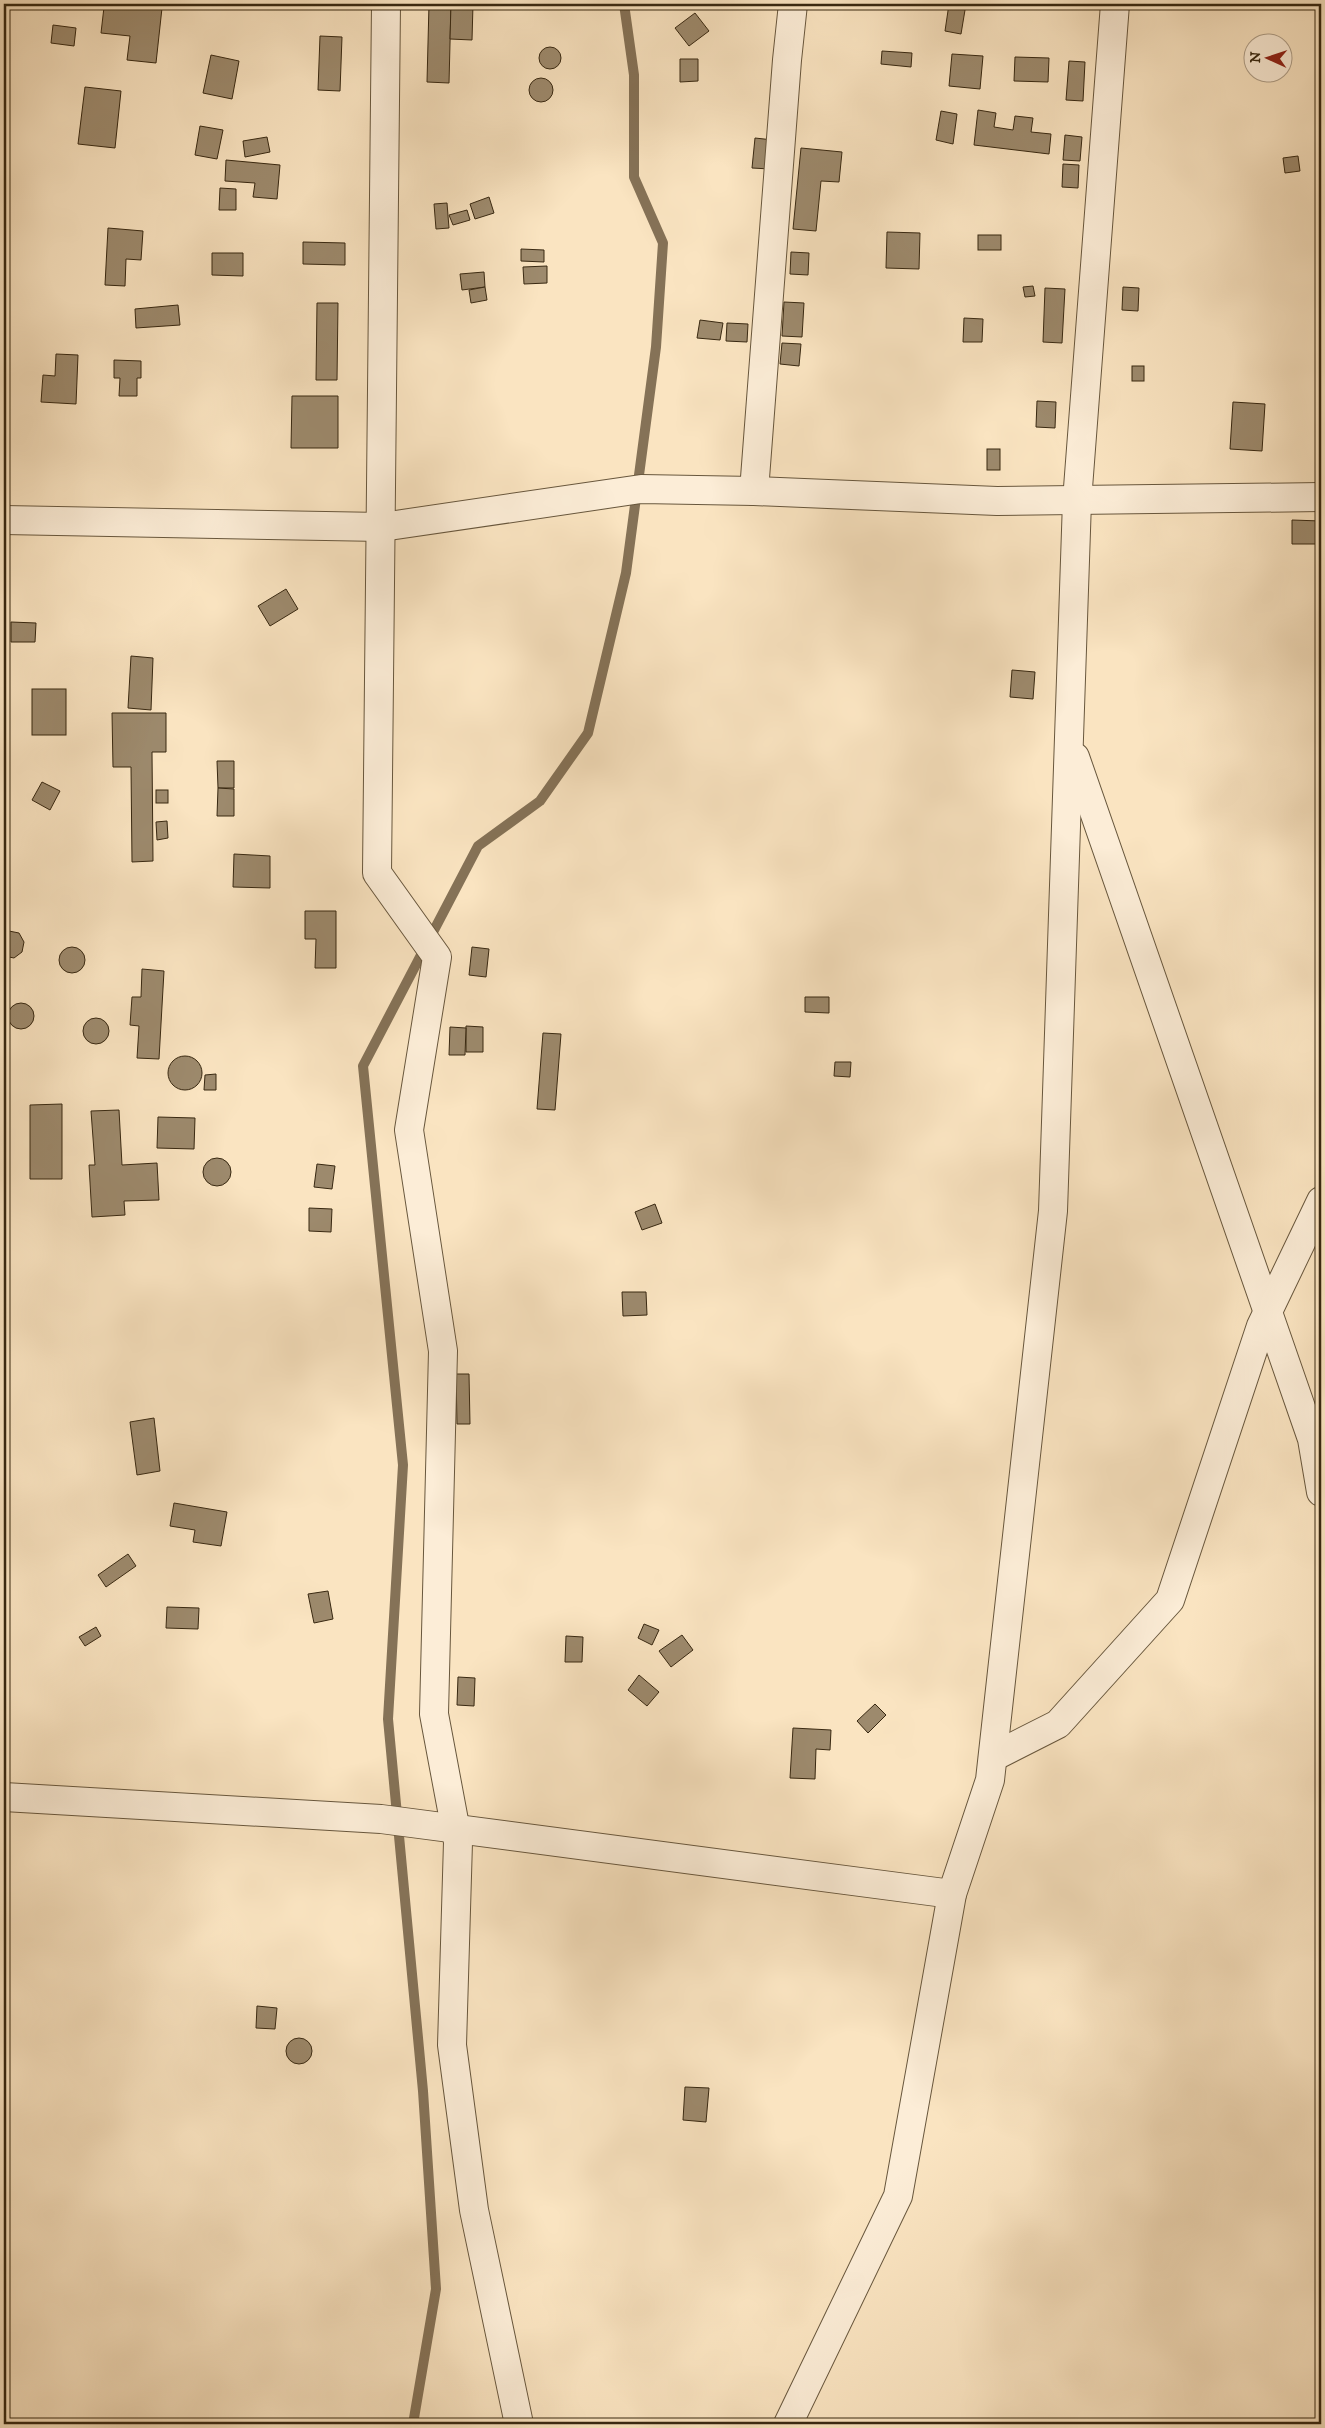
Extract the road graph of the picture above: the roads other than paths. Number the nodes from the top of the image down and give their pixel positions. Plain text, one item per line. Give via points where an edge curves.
1 (386, 4) edge
2 (793, 4) edge
3 (1115, 4) edge
4 (754, 491) junction
5 (1321, 497) edge
6 (1077, 501) junction
7 (4, 520) edge
8 (382, 527) junction
9 (1069, 742) junction
10 (1321, 1201) edge
11 (1268, 1313) junction
12 (1321, 1492) edge
13 (993, 1757) junction
14 (4, 1797) edge
15 (455, 1829) junction
16 (952, 1894) junction
17 (519, 2424) edge
18 (788, 2424) edge

1 - 8 street
2 - 4 street
3 - 6 street
4 - 6 street
4 - 8 street via 641,489
5 - 6 street
6 - 9 street
7 - 8 street
8 - 15 street via 377,872 437,957 409,1130 443,1351 434,1714
9 - 11 street
9 - 13 street via 1053,1211
10 - 11 street
11 - 12 street via 1312,1439
11 - 13 street via 1170,1600 1058,1724
13 - 16 street via 990,1780
14 - 15 street via 381,1819
15 - 16 street
15 - 17 street via 458,1842 452,2045 474,2210
16 - 18 street via 898,2196

